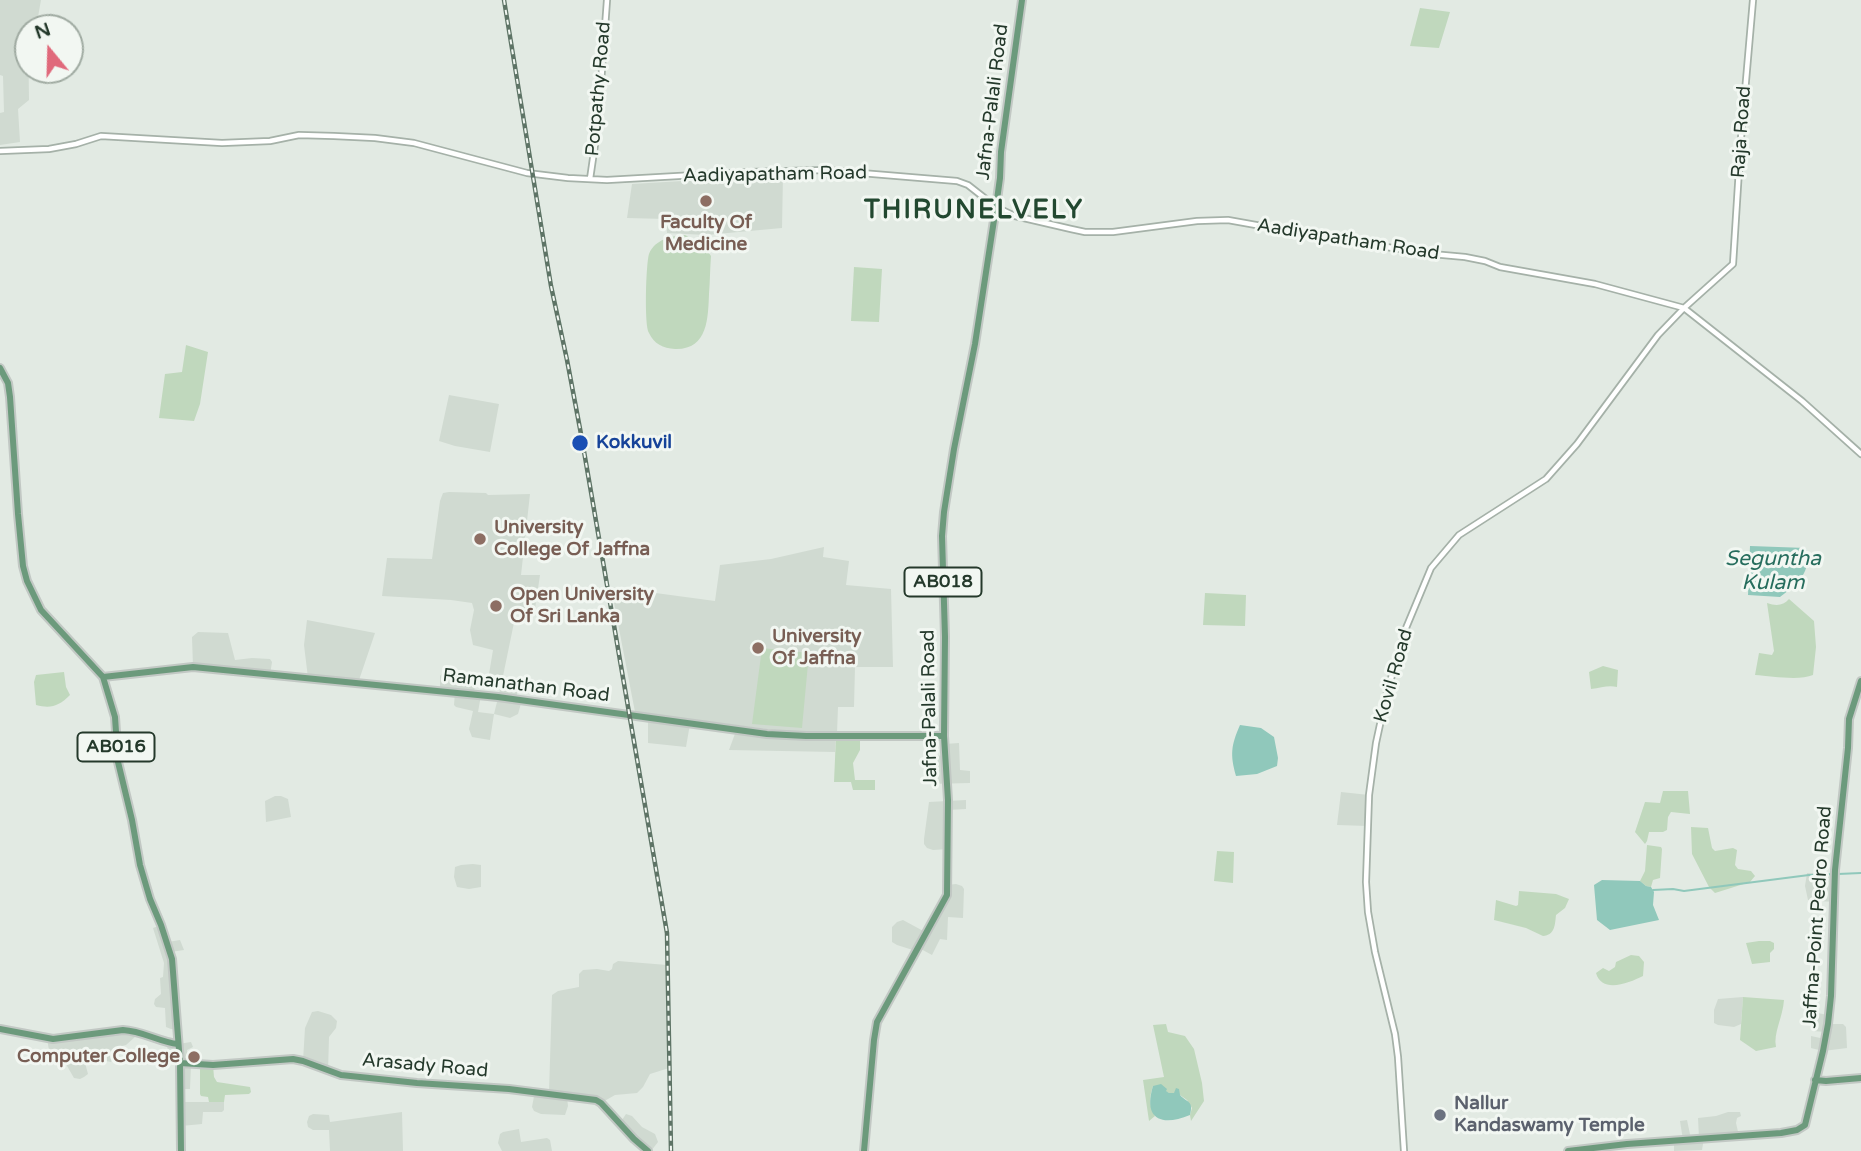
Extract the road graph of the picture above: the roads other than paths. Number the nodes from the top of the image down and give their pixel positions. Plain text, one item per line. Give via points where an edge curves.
1 (607, 0) edge
2 (1022, 0) edge
3 (1753, 0) edge
4 (0, 151) edge
5 (590, 179) junction
6 (996, 207) junction
7 (1733, 264) joint
8 (1684, 308) junction
9 (0, 368) edge
10 (1861, 454) edge
11 (103, 677) junction
12 (1861, 681) edge
13 (944, 736) junction
14 (0, 1029) edge
15 (178, 1044) junction
16 (180, 1063) junction
17 (1861, 1078) edge
18 (1815, 1080) junction
19 (181, 1151) edge
20 (648, 1151) edge
21 (864, 1151) edge
22 (1404, 1151) edge
23 (1568, 1151) edge

1 - 5 street, Potpathy Road
2 - 6 main road, Jafna-Palali Road / AB018
3 - 7 street, Raja Road
4 - 5 street, Aadiyapatham Road via 49,149 101,136 222,143 299,135 375,138 414,143 527,173
5 - 6 street, Aadiyapatham Road via 853,171 957,181
6 - 8 street, Aadiyapatham Road via 1015,216 1085,232 1228,220 1465,257
6 - 13 main road, Jafna-Palali Road / AB018 via 944,512
7 - 8 street, Kovil Road
8 - 10 street, Aadiyapatham Road
8 - 22 street, Kovil Road via 1546,479 1459,536 1438,559 1406,628 1376,743 1366,882 1375,952 1395,1034
9 - 11 main road, AB016 via 10,397 27,581 41,610
11 - 13 main road, Ramanathan Road via 193,667 498,697 767,734
11 - 15 main road, AB016 via 115,717 118,762 140,866 172,959
12 - 18 main road, Jaffna-Point Pedro Road via 1849,719 1835,870 1831,996
13 - 21 main road, Jafna-Palali Road / AB018 via 947,895 877,1023
14 - 15 main road via 47,1039 136,1031
15 - 16 main road, AB016
16 - 19 main road, AB016
16 - 20 main road, Arasady Road via 293,1059 358,1077 509,1088 596,1100
17 - 18 main road
18 - 23 main road, Jaffna-Point Pedro Road via 1805,1125 1797,1130

